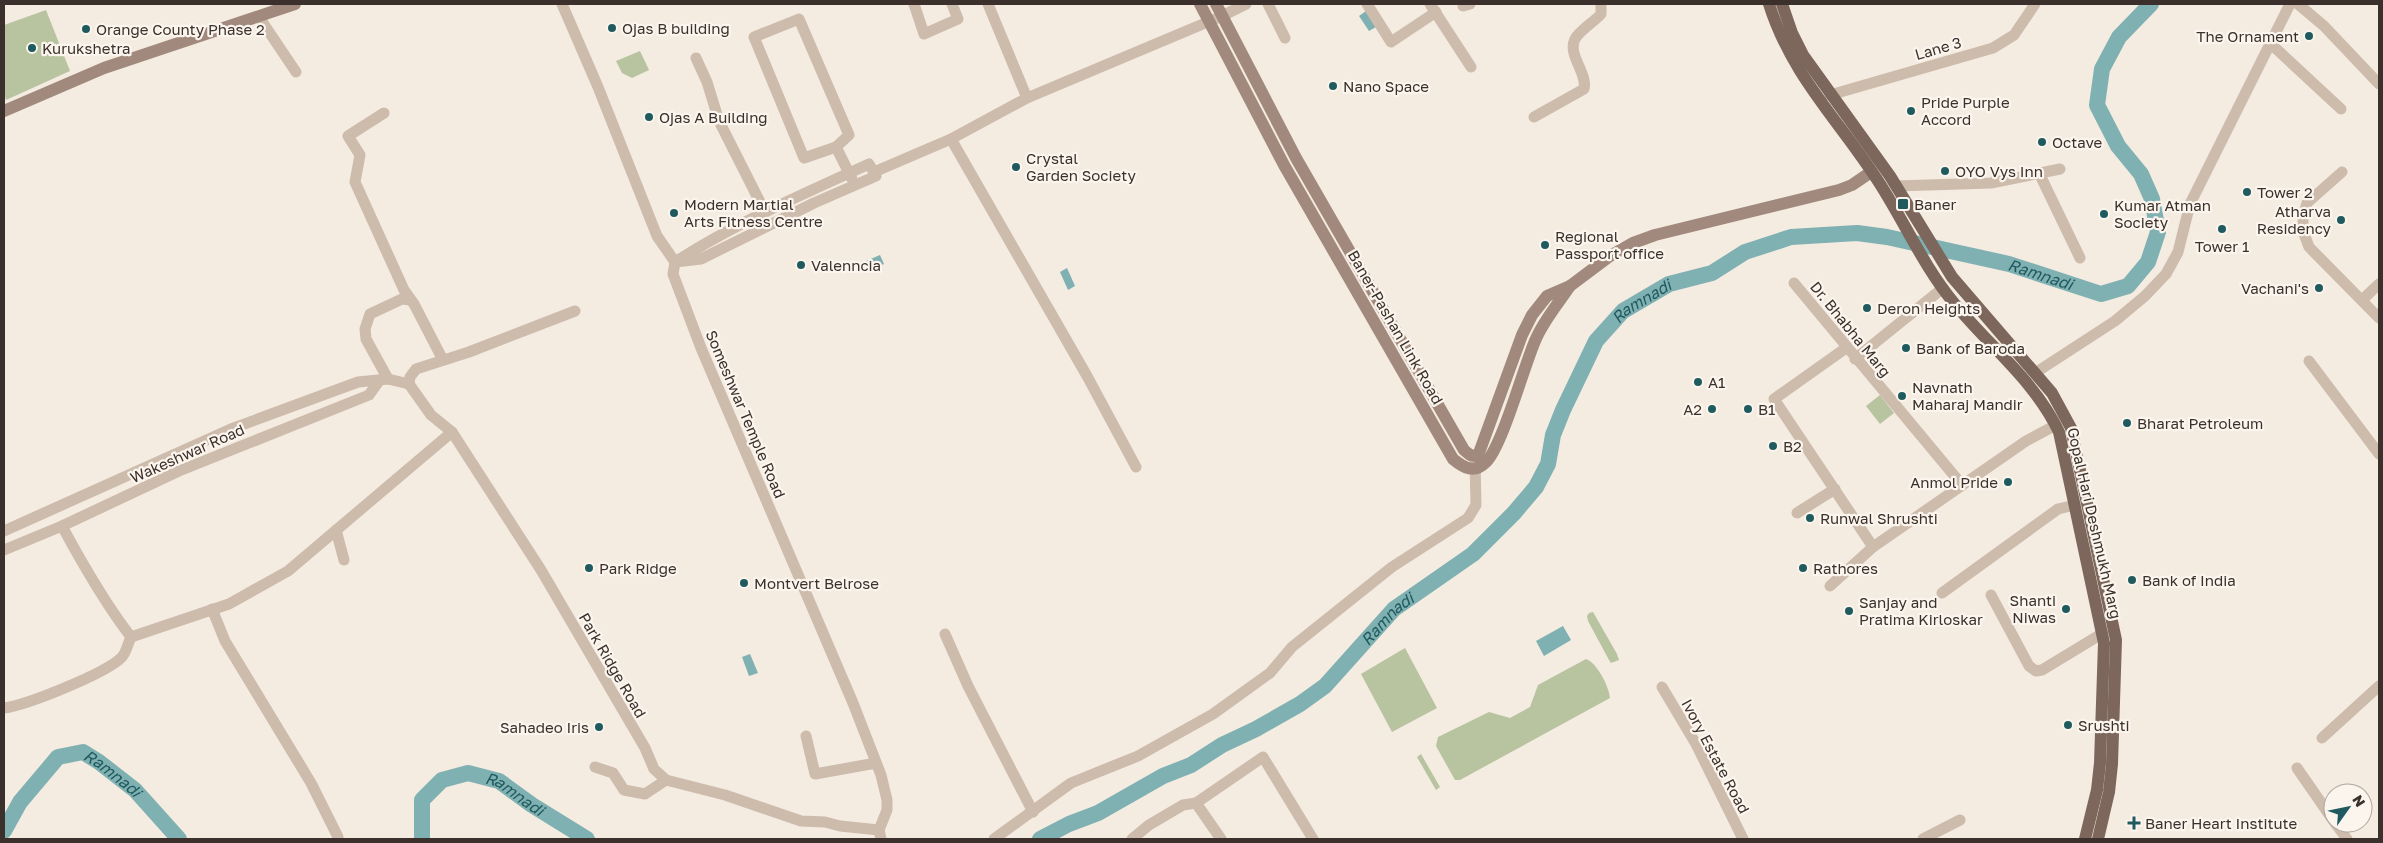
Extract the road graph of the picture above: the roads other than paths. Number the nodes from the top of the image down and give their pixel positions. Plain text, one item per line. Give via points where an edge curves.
1 (295, 4) edge
2 (562, 4) edge
3 (914, 4) edge
4 (952, 4) edge
5 (988, 4) edge
6 (1200, 4) edge
7 (1216, 4) edge
8 (1246, 4) edge
9 (1268, 4) edge
10 (1367, 4) edge
11 (1601, 4) edge
12 (1769, 4) edge
13 (1782, 4) edge
14 (2035, 4) edge
15 (2290, 4) edge
16 (2298, 4) edge
17 (1433, 8) edge
18 (1222, 16) junction
19 (259, 17) junction
20 (1210, 22) junction
21 (1285, 38) dead end
22 (2272, 44) junction
23 (696, 58) dead end
24 (1470, 67) dead end
25 (296, 72) dead end
26 (2379, 84) edge
27 (1830, 95) junction
28 (1027, 98) junction
29 (2341, 110) dead end
30 (4, 111) edge
31 (384, 112) dead end
32 (1534, 117) dead end
33 (951, 139) junction
34 (836, 147) junction
35 (2060, 169) dead end
36 (874, 172) junction
37 (1871, 172) junction
38 (2342, 172) dead end
39 (848, 173) junction
40 (2039, 173) junction
41 (855, 186) junction
42 (1896, 186) junction
43 (765, 212) junction
44 (2080, 258) dead end
45 (676, 262) junction
46 (1794, 283) dead end
47 (1940, 284) junction
48 (2379, 284) edge
49 (1570, 286) junction
50 (2361, 299) junction
51 (410, 300) junction
52 (575, 311) dead end
53 (2379, 318) edge
54 (1846, 348) junction
55 (1856, 359) junction
56 (443, 360) junction
57 (2309, 360) dead end
58 (2035, 373) junction
59 (383, 380) junction
60 (409, 384) junction
61 (250, 422) junction
62 (2056, 425) junction
63 (452, 432) junction
64 (256, 439) junction
65 (2378, 451) edge
66 (1476, 456) junction
67 (1136, 468) dead end
68 (1474, 470) junction
69 (2077, 481) junction
70 (1962, 485) junction
71 (1834, 489) junction
72 (2075, 505) junction
73 (1797, 513) dead end
74 (62, 526) junction
75 (336, 530) junction
76 (4, 531) edge
77 (1873, 546) junction
78 (4, 550) edge
79 (344, 560) dead end
80 (1830, 586) dead end
81 (1942, 593) dead end
82 (1991, 595) dead end
83 (212, 609) junction
84 (944, 634) dead end
85 (131, 637) junction
86 (2108, 639) junction
87 (2379, 686) edge
88 (1662, 687) dead end
89 (4, 708) edge
90 (806, 736) dead end
91 (2322, 738) dead end
92 (876, 762) junction
93 (595, 766) dead end
94 (2297, 768) dead end
95 (666, 780) junction
96 (1196, 803) junction
97 (2323, 806) edge
98 (1033, 812) junction
99 (1960, 820) dead end
100 (880, 834) edge
101 (338, 837) dead end
102 (994, 839) edge
103 (1132, 839) edge
104 (1221, 839) edge
105 (1313, 839) edge
106 (1743, 839) edge
107 (1924, 839) edge
108 (2085, 839) edge
109 (2098, 839) edge

1 - 19 street
2 - 45 street via 658,236
3 - 4 street via 924,34 958,19
5 - 28 street
6 - 20 street, Baner-Pashan Link Road
7 - 18 street, Baner-Pashan Link Road
8 - 18 street
9 - 21 street
10 - 17 street via 1391,42
11 - 32 street via 1601,14 1575,40 1584,90
12 - 37 main road, Gopal Hari Deshmukh Marg via 1792,61
13 - 27 main road, Gopal Hari Deshmukh Marg via 1803,55
14 - 27 street, Lane 3 via 2014,35 1993,48
15 - 22 street
16 - 26 street via 2324,26
17 - 24 street
18 - 20 street
18 - 66 street, Baner-Pashan Link Road via 1296,158 1464,450
19 - 25 street
19 - 30 street via 104,68
20 - 28 street
20 - 68 street, Baner-Pashan Link Road via 1284,165 1453,458 1464,468
22 - 29 street
22 - 58 street via 2190,204 2178,252 2166,274 2115,321
23 - 43 street via 718,121
27 - 42 main road, Gopal Hari Deshmukh Marg
28 - 33 street
31 - 51 street via 348,136 360,155 355,182
33 - 36 street
33 - 67 street
34 - 34 street via 849,135 800,19 754,37 804,158
34 - 39 street
35 - 40 street
36 - 39 street via 869,164
36 - 41 street via 876,176
37 - 47 main road, Gopal Hari Deshmukh Marg
37 - 49 street via 1839,190 1633,243
38 - 50 street via 2307,203 2303,231 2309,247
39 - 41 street
39 - 43 street
40 - 42 street via 1991,183
40 - 44 street
41 - 45 street via 814,202 701,258
42 - 58 main road, Gopal Hari Deshmukh Marg via 1952,277
43 - 45 street
45 - 92 street, Someshwar Temple Road via 673,274 701,348
46 - 54 street, Dr. Bhabha Marg
47 - 55 street
47 - 62 main road, Gopal Hari Deshmukh Marg via 1953,303 2042,401
48 - 50 street
49 - 66 street via 1547,296 1532,314
49 - 68 street via 1544,322 1535,341 1494,453
50 - 53 street
51 - 56 street
51 - 59 street via 402,299 370,314 365,328 366,340
52 - 56 street
54 - 55 street, Dr. Bhabha Marg
54 - 71 street via 1774,399
55 - 70 street, Dr. Bhabha Marg
56 - 60 street via 416,369
57 - 65 street
58 - 69 main road, Gopal Hari Deshmukh Marg via 2052,393 2071,428
59 - 60 street, Wakeshwar Road
59 - 61 street, Wakeshwar Road via 361,381
59 - 64 street, Wakeshwar Road via 369,395
60 - 63 street, Park Ridge Road via 431,414
61 - 64 street
61 - 76 street, Wakeshwar Road
62 - 69 main road, Gopal Hari Deshmukh Marg
62 - 70 street via 2026,440
63 - 75 street
63 - 95 street, Park Ridge Road via 541,570 654,768
64 - 74 street, Wakeshwar Road
66 - 68 street
68 - 98 street via 1476,505 1468,518 1392,567 1292,647 1270,673 1213,714 1138,756 1071,783
69 - 72 main road, Gopal Hari Deshmukh Marg
69 - 86 main road, Gopal Hari Deshmukh Marg
70 - 77 street
71 - 73 street
71 - 77 street
72 - 81 street via 2058,510
72 - 86 main road, Gopal Hari Deshmukh Marg
74 - 78 street, Wakeshwar Road
74 - 85 street via 85,570
75 - 79 street
75 - 83 street via 288,571 229,604
77 - 80 street
82 - 86 street via 2029,666 2036,671
83 - 85 street
83 - 101 street via 225,641 306,775
84 - 98 street
85 - 89 street via 123,657 106,668 20,706
86 - 108 main road, Gopal Hari Deshmukh Marg via 2097,790
86 - 109 main road, Gopal Hari Deshmukh Marg via 2112,764 2110,792
87 - 91 street
88 - 106 street, Ivory Estate Road via 1696,744
90 - 92 street via 815,774
92 - 100 street, Someshwar Temple Road via 887,800
93 - 95 street via 613,773 624,790 645,794
94 - 97 street
95 - 100 street via 725,795 801,822 825,822
96 - 103 street via 1183,805
96 - 104 street
96 - 105 street via 1263,757
98 - 102 street
99 - 107 street

